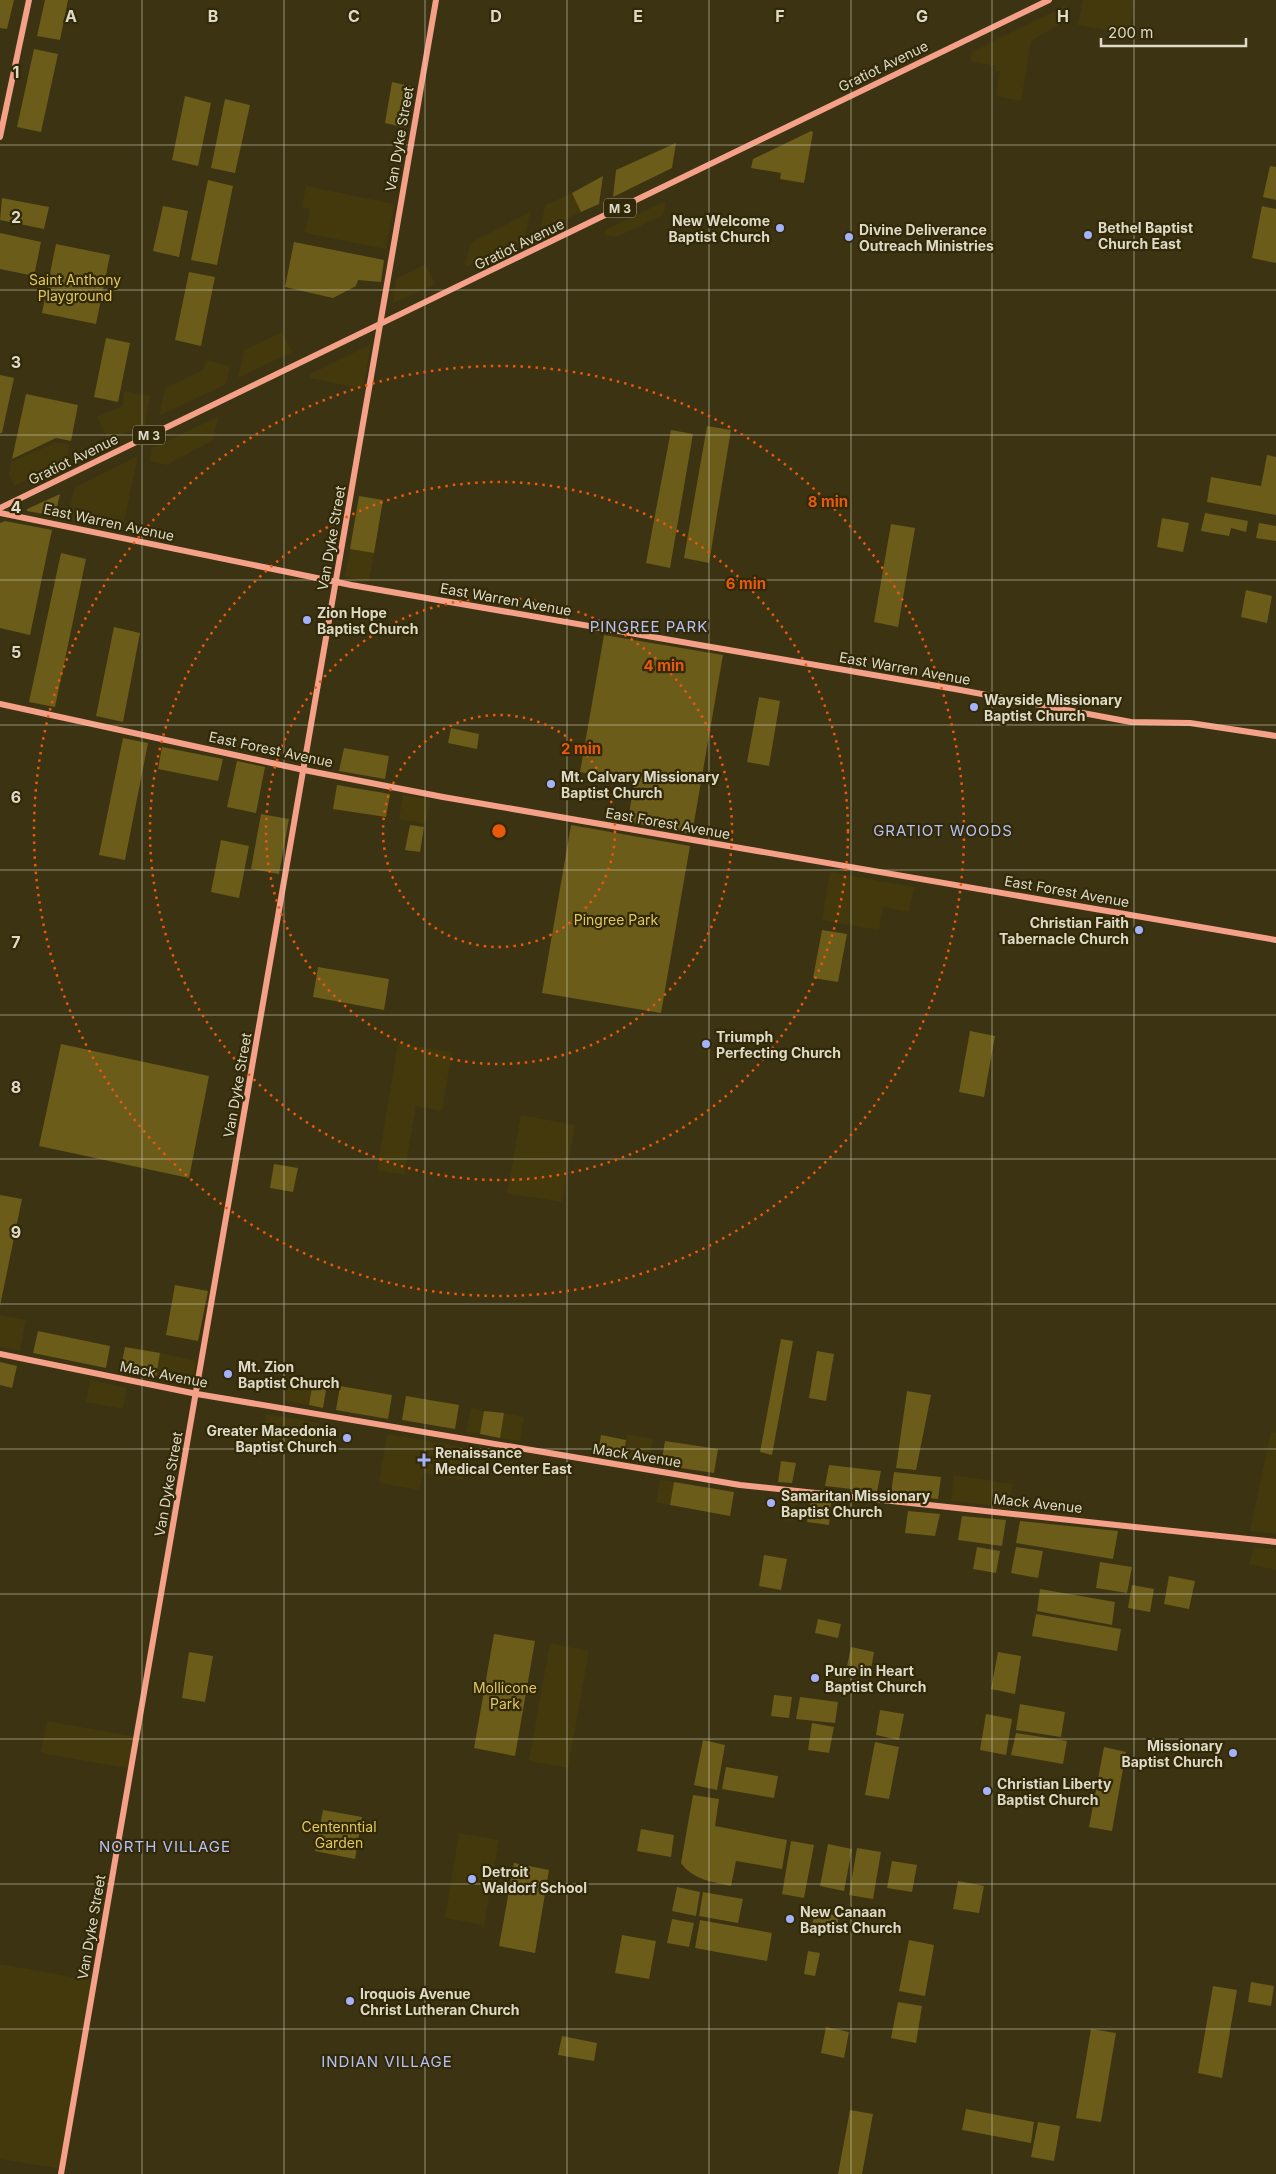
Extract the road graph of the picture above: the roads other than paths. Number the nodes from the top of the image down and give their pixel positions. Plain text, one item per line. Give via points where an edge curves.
1 (29, 0) edge
2 (436, 0) edge
3 (1048, 0) edge
4 (0, 137) edge
5 (380, 324) junction
6 (0, 508) edge
7 (0, 513) edge
8 (336, 582) junction
9 (0, 704) edge
10 (1276, 736) edge
11 (304, 770) junction
12 (1276, 940) edge
13 (0, 1354) edge
14 (196, 1394) junction
15 (1276, 1542) edge
16 (61, 2174) edge

1 - 4 main road
2 - 5 main road, Van Dyke Street
3 - 5 main road, Gratiot Avenue / M 3
5 - 6 main road, Gratiot Avenue / M 3
5 - 8 main road, Van Dyke Street
7 - 8 main road, East Warren Avenue
8 - 10 main road, East Warren Avenue via 1131,722 1190,723
8 - 11 main road, Van Dyke Street
9 - 11 main road, East Forest Avenue
11 - 12 main road, East Forest Avenue
11 - 14 main road, Van Dyke Street
13 - 14 main road, Mack Avenue
14 - 15 main road, Mack Avenue via 740,1485
14 - 16 main road, Van Dyke Street

